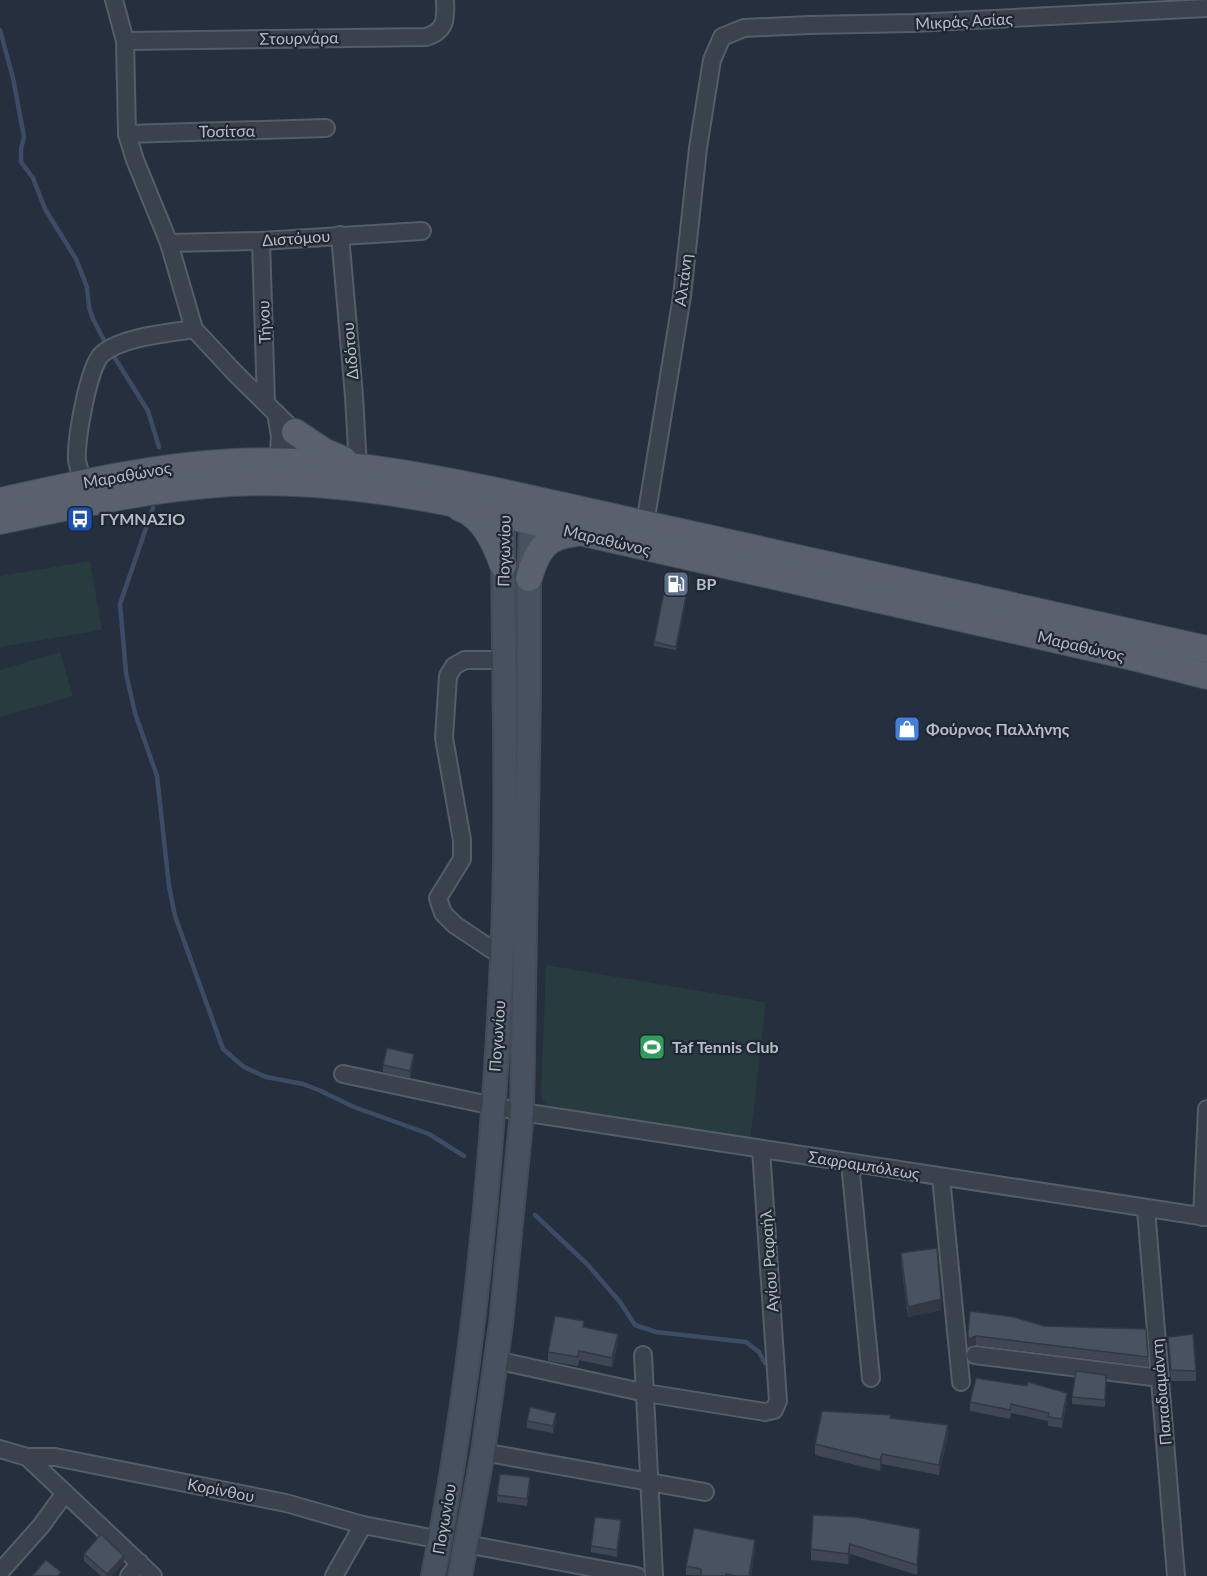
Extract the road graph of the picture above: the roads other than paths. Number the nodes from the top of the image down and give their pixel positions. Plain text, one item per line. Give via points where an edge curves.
1 (114, 0) edge
2 (445, 0) edge
3 (1207, 8) edge
4 (723, 37) joint
5 (125, 41) junction
6 (326, 128) dead end
7 (127, 134) junction
8 (422, 231) dead end
9 (340, 236) junction
10 (261, 241) junction
11 (169, 243) junction
12 (194, 328) junction
13 (271, 408) junction
14 (295, 432) junction
15 (358, 466) junction
16 (287, 473) junction
17 (83, 483) junction
18 (0, 501) edge
19 (446, 502) junction
20 (505, 504) junction
21 (532, 511) junction
22 (0, 521) edge
23 (645, 524) junction
24 (576, 533) junction
25 (503, 565) junction
26 (529, 578) junction
27 (1207, 649) edge
28 (504, 660) junction
29 (1207, 676) edge
30 (502, 957) junction
31 (343, 1074) dead end
32 (493, 1106) junction
33 (1207, 1109) edge
34 (522, 1112) junction
35 (761, 1149) junction
36 (849, 1163) junction
37 (941, 1177) junction
38 (1146, 1209) junction
39 (1204, 1217) edge
40 (643, 1355) dead end
41 (975, 1355) dead end
42 (496, 1360) junction
43 (871, 1378) dead end
44 (1160, 1378) junction
45 (962, 1382) dead end
46 (646, 1393) junction
47 (0, 1449) edge
48 (483, 1452) junction
49 (27, 1457) junction
50 (650, 1482) junction
51 (705, 1492) dead end
52 (65, 1493) junction
53 (363, 1525) junction
54 (441, 1540) junction
55 (466, 1544) junction
56 (134, 1570) edge
57 (0, 1572) edge
58 (153, 1576) edge
59 (334, 1576) edge
60 (433, 1576) edge
61 (460, 1576) edge
62 (637, 1576) edge
63 (654, 1576) edge
64 (1176, 1576) edge

1 - 5 street
2 - 5 street, Στουρνάρα via 442,26 426,37
3 - 4 street, Μικράς Ασίας via 744,28
4 - 23 street, Αλτάνη via 710,71 682,296
5 - 7 street
6 - 7 street, Τοσίτσα
7 - 11 street
8 - 9 street, Διστόμου
9 - 10 street, Διστόμου
9 - 15 street, Διδότου
10 - 11 street, Διστόμου
10 - 13 street, Τήνου
11 - 12 street
12 - 13 street
12 - 17 street via 118,344 94,364 77,460
13 - 14 street
13 - 16 street, Τήνου
14 - 15 main road via 325,452
14 - 16 street
15 - 16 main road, Μαραθώνος
15 - 20 main road, Μαραθώνος via 414,474
16 - 17 main road, Μαραθώνος via 188,465
16 - 19 main road, Μαραθώνος
16 - 22 main road, Μαραθώνος via 142,493
17 - 18 main road, Μαραθώνος
19 - 20 main road, Μαραθώνος
19 - 25 main road via 465,510 483,525
20 - 21 main road, Μαραθώνος
20 - 25 main road, Πογωνίου
21 - 23 main road, Μαραθώνος
21 - 24 main road, Μαραθώνος
21 - 26 main road, Πογωνίου
23 - 27 main road, Μαραθώνος
24 - 26 main road via 555,537 544,546
24 - 29 main road, Μαραθώνος
25 - 28 main road, Πογωνίου
26 - 34 main road, Πογωνίου
28 - 30 main road, Πογωνίου
28 - 30 street via 465,660 454,666 448,676 444,738 462,859 438,898 442,913 455,925
30 - 32 main road, Πογωνίου
31 - 32 street
32 - 34 street, Σαφραμπόλεως
32 - 54 main road, Πογωνίου via 476,1296
33 - 39 street
34 - 35 street, Σαφραμπόλεως
34 - 42 main road, Πογωνίου
35 - 36 street, Σαφραμπόλεως
35 - 46 street, Αγίου Ραφαήλ via 777,1406 770,1412
36 - 37 street, Σαφραμπόλεως
36 - 43 street
37 - 38 street, Σαφραμπόλεως
37 - 45 street
38 - 39 street, Σαφραμπόλεως
38 - 44 street, Παπαδιαμάντη
40 - 46 street
41 - 44 street
42 - 46 street
42 - 48 main road, Πογωνίου
44 - 64 street, Παπαδιαμάντη
46 - 50 street
47 - 49 street, Κορίνθου
48 - 50 street
48 - 55 main road, Πογωνίου
49 - 52 street
49 - 53 street, Κορίνθου via 55,1457 274,1500
50 - 51 street
50 - 63 street
52 - 56 street
52 - 57 street
53 - 54 street, Κορίνθου
53 - 59 street
54 - 60 main road, Πογωνίου
55 - 61 main road, Πογωνίου
55 - 62 street
56 - 58 street

